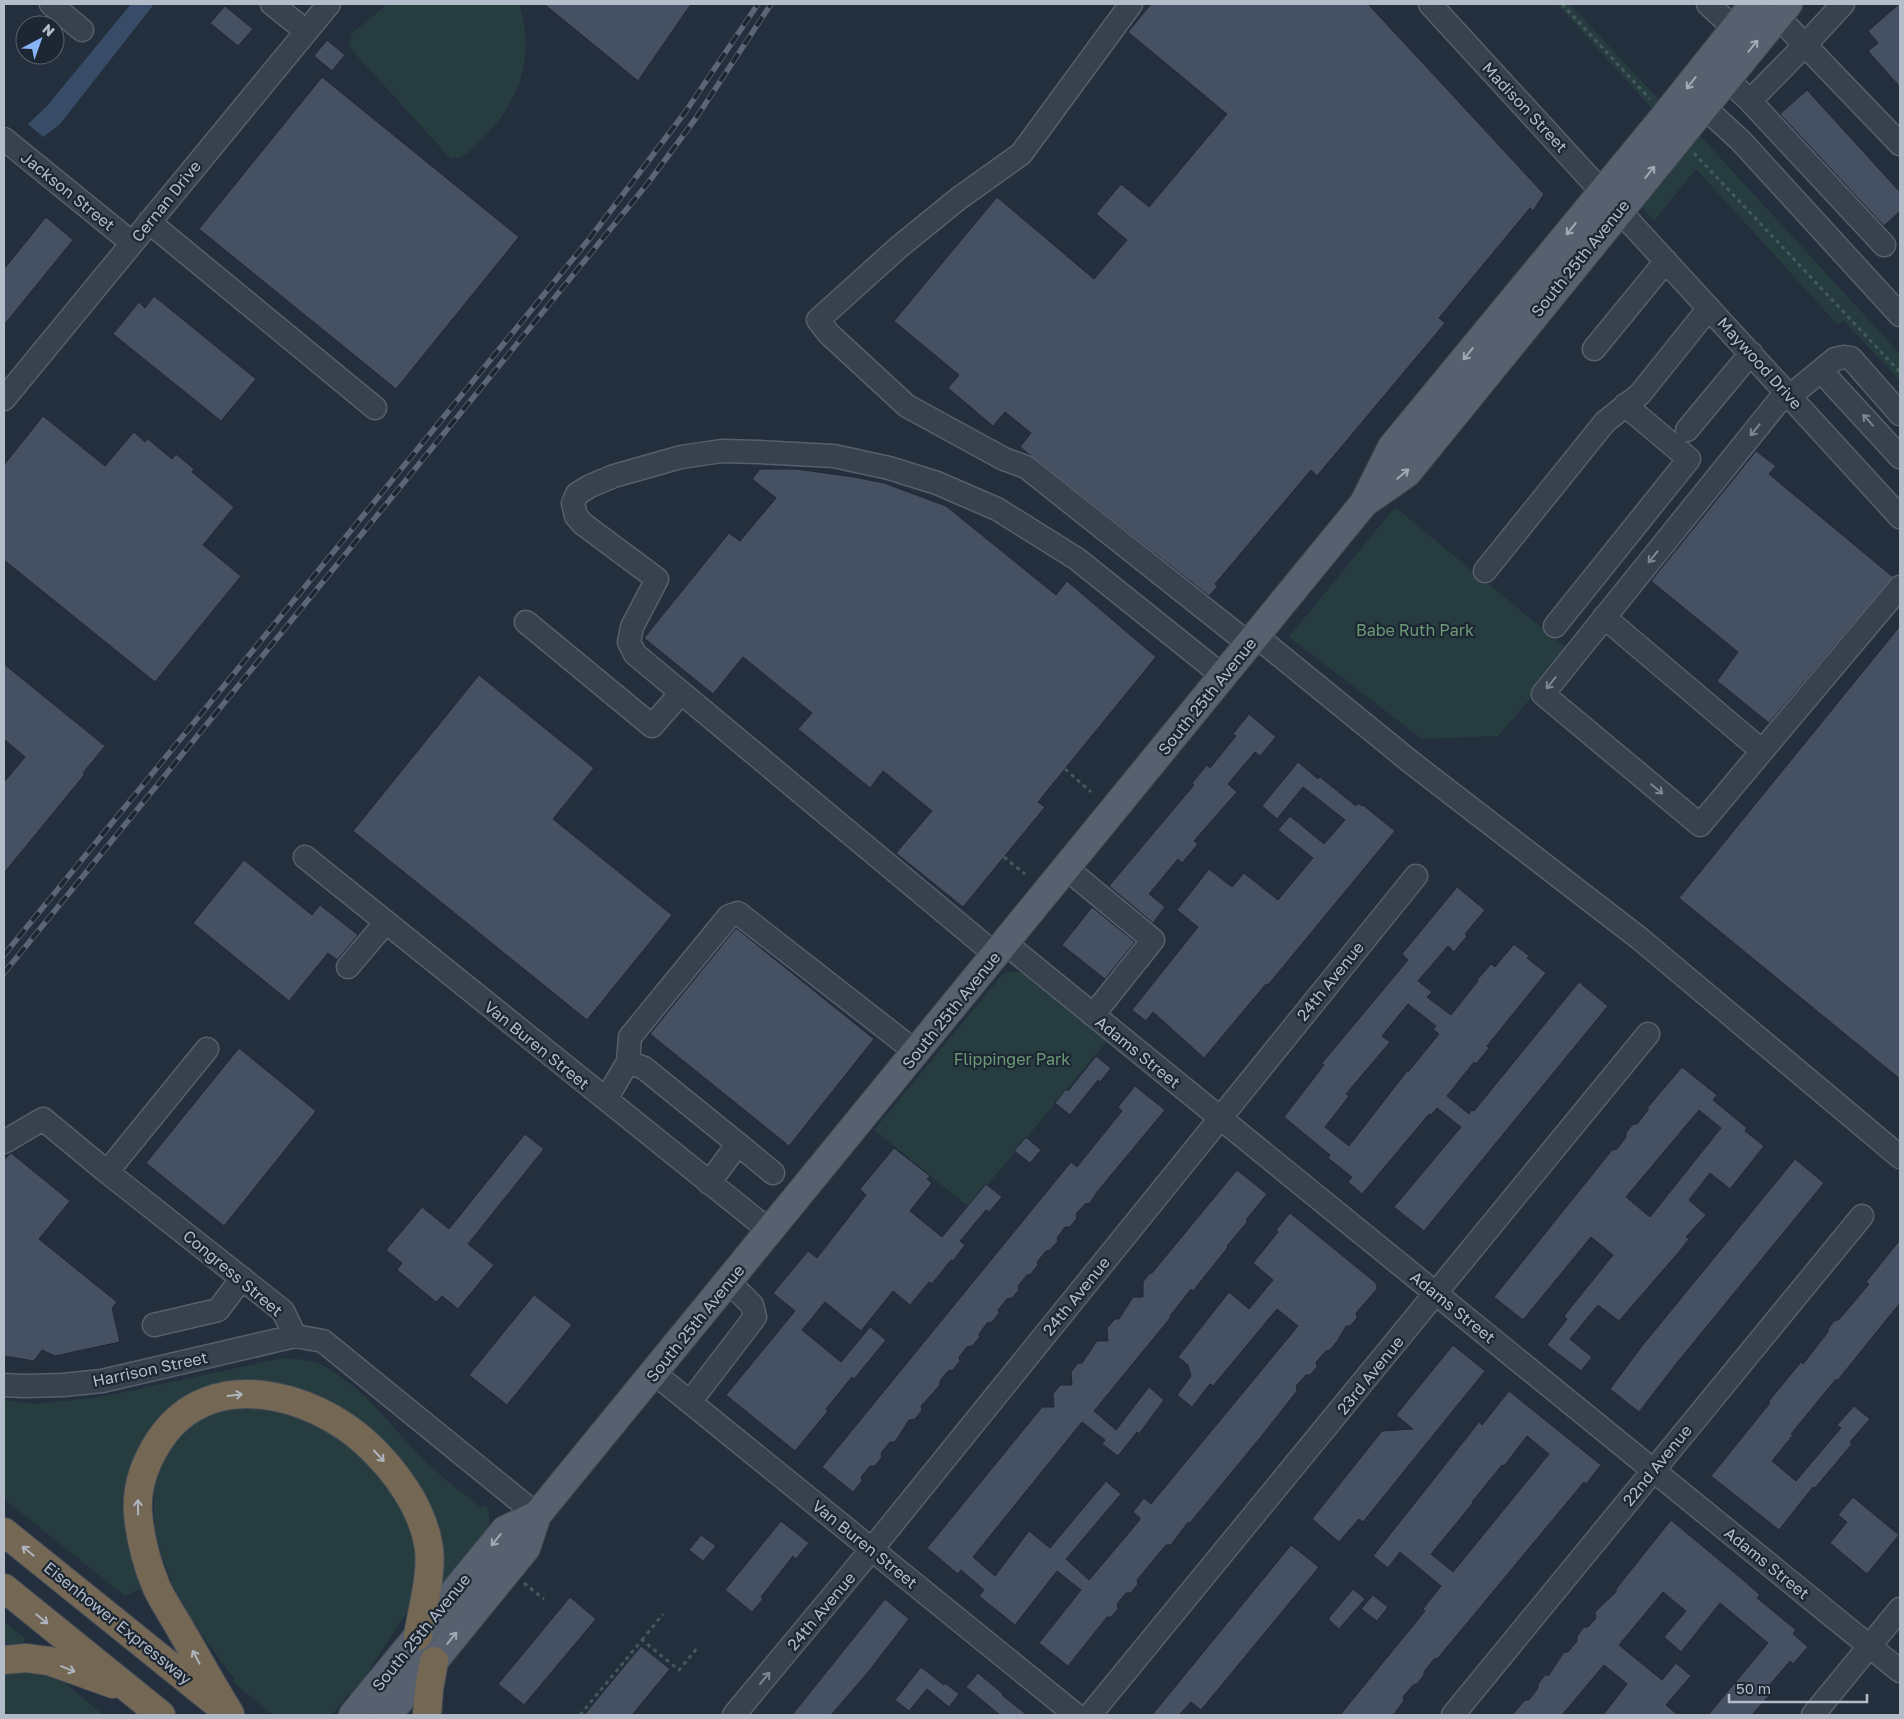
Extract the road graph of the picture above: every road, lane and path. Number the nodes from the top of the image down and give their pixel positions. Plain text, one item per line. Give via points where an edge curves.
1 (51, 4) edge
2 (272, 4) edge
3 (329, 4) edge
4 (1131, 4) edge
5 (1430, 4) edge
6 (1562, 4) edge
7 (1708, 4) edge
8 (1843, 4) edge
9 (1773, 8) edge
10 (1735, 29) junction
11 (82, 30) dead end
12 (306, 31) junction
13 (1805, 45) junction
14 (1727, 79) junction
15 (1750, 100) junction
16 (1655, 105) dead end
17 (1704, 107) junction
18 (4, 139) edge
19 (1900, 144) edge
20 (1693, 152) dead end
21 (1611, 200) junction
22 (149, 222) junction
23 (132, 243) junction
24 (1884, 245) dead end
25 (1666, 261) junction
26 (1709, 308) junction
27 (1900, 315) edge
28 (1594, 349) dead end
29 (1751, 354) junction
30 (1822, 372) junction
31 (1900, 372) edge
32 (1788, 394) junction
33 (4, 399) edge
34 (1625, 406) junction
35 (375, 408) dead end
36 (1900, 414) edge
37 (1687, 430) dead end
38 (1900, 457) edge
39 (1900, 517) edge
40 (1485, 571) dead end
41 (1900, 587) edge
42 (1604, 617) junction
43 (526, 622) dead end
44 (1555, 626) dead end
45 (1252, 640) junction
46 (1223, 676) junction
47 (681, 693) junction
48 (1761, 750) junction
49 (1065, 769) dead end
50 (1091, 792) dead end
51 (305, 857) dead end
52 (1004, 857) dead end
53 (1066, 868) junction
54 (1025, 874) dead end
55 (1416, 876) dead end
56 (386, 922) junction
57 (1000, 949) junction
58 (348, 967) dead end
59 (1093, 1015) junction
60 (1648, 1034) dead end
61 (208, 1049) dead end
62 (916, 1052) junction
63 (628, 1062) junction
64 (606, 1099) junction
65 (1220, 1118) junction
66 (4, 1142) edge
67 (738, 1144) junction
68 (1900, 1157) edge
69 (107, 1172) junction
70 (773, 1172) dead end
71 (709, 1183) junction
72 (1862, 1216) dead end
73 (770, 1232) junction
74 (242, 1278) junction
75 (729, 1282) junction
76 (1436, 1294) junction
77 (154, 1325) dead end
78 (296, 1336) junction
79 (654, 1373) junction
80 (4, 1385) edge
81 (690, 1402) junction
82 (1653, 1470) junction
83 (537, 1515) junction
84 (4, 1532) edge
85 (872, 1549) junction
86 (520, 1580) dead end
87 (4, 1588) edge
88 (544, 1599) dead end
89 (1900, 1609) edge
90 (662, 1614) dead end
91 (418, 1636) junction
92 (642, 1640) junction
93 (1870, 1646) junction
94 (698, 1647) dead end
95 (4, 1660) edge
96 (434, 1661) junction
97 (1900, 1671) edge
98 (129, 1689) junction
99 (231, 1714) edge
100 (161, 1715) edge
101 (353, 1715) edge
102 (387, 1715) edge
103 (427, 1715) edge
104 (580, 1715) edge
105 (734, 1715) edge
106 (1076, 1715) edge
107 (1090, 1715) edge
108 (1453, 1715) edge
109 (1813, 1715) edge

1 - 11 street
2 - 12 street
3 - 12 street, Cernan Drive
4 - 45 street via 1021,154 950,205 818,320 907,406 1004,459 1026,467
5 - 21 street, Madison Street
6 - 16 path
7 - 10 street
8 - 13 street
9 - 10 main road, South 25th Avenue
9 - 13 street
14 -> 9 main road, South 25th Avenue
10 -> 21 main road, South 25th Avenue via 1664,117
12 - 22 street, Cernan Drive
13 - 15 street
13 - 19 street
14 - 15 street
14 - 17 main road, South 25th Avenue
15 - 24 street
21 -> 17 main road, South 25th Avenue
17 - 27 street via 1740,141
18 - 23 street, Jackson Street
20 - 31 path
21 - 25 street, Maywood Drive
21 - 45 main road, South 25th Avenue via 1407,473 1364,503
22 - 23 street, Cernan Drive
22 - 35 street
23 - 33 street, Cernan Drive
25 - 26 street, Maywood Drive
25 - 28 street
26 - 29 street, Maywood Drive
26 - 34 street via 1640,394
29 - 32 street, Maywood Drive
29 - 37 street
30 - 32 street
30 - 36 street via 1835,359 1851,358
38 -> 30 street
32 - 39 street, Maywood Drive
32 -> 42 street
34 - 40 street via 1605,422
34 - 44 street via 1689,459
41 - 48 street
42 - 48 street
42 -> 48 street via 1542,694 1700,825
43 - 47 street via 652,726
45 - 46 main road, South 25th Avenue
45 - 68 street via 1640,938
46 - 47 street, Adams Street via 1077,559 997,509 937,482 843,458 722,451 681,457 614,476 577,494 573,503 576,516 583,524 657,579 632,627 629,642 635,654
46 - 53 main road, South 25th Avenue
47 - 57 street, Adams Street
49 - 50 path
51 - 56 street, Van Buren Street
52 - 54 path
53 - 57 main road, South 25th Avenue
53 - 59 street via 1153,940
55 - 65 street, 24th Avenue
56 - 58 street
56 - 64 street, Van Buren Street
57 - 59 street, Adams Street
57 - 62 main road, South 25th Avenue
59 - 65 street, Adams Street
60 - 76 street, 23rd Avenue
61 - 69 street
62 - 63 street via 738,913 729,916 630,1037
62 - 73 main road, South 25th Avenue
63 - 64 street
63 - 67 street via 644,1068
64 - 71 street, Van Buren Street
65 - 76 street, Adams Street
65 - 85 street, 24th Avenue
66 - 69 street, Congress Street via 43,1119
67 - 70 street
67 - 71 street
69 - 74 street, Congress Street
71 - 73 street, Van Buren Street
72 - 82 street, 22nd Avenue
73 - 75 main road, South 25th Avenue
74 - 77 street via 218,1310
74 - 78 street, Congress Street via 283,1311
75 - 79 main road, South 25th Avenue
75 - 81 street via 752,1305 755,1317
76 - 82 street, Adams Street
76 - 107 street, 23rd Avenue
78 - 80 street, Harrison Street via 102,1381
78 - 83 street via 323,1341
79 - 81 street, Van Buren Street
79 - 83 main road, South 25th Avenue
81 - 85 street, Van Buren Street
82 - 93 street, Adams Street
82 - 108 street, 22nd Avenue
83 -> 91 main road, South 25th Avenue via 505,1530
96 -> 83 main road, South 25th Avenue via 526,1548
99 -> 84 highway, Eisenhower Expressway
105 -> 85 street, 24th Avenue
85 - 106 street, Van Buren Street
86 - 88 path
87 -> 98 highway
89 - 93 street
90 - 92 path
99 -> 91 highway via 156,1586 138,1513 138,1489 155,1447 166,1430 186,1412 212,1399 253,1393 295,1401 332,1418 385,1462 408,1494 423,1523 429,1544 429,1576
91 - 101 main road, South 25th Avenue
92 - 94 path via 679,1670
92 - 104 path
93 - 97 street, Adams Street
93 - 109 street
95 -> 98 highway via 26,1658 49,1662
96 - 102 main road, South 25th Avenue
96 - 103 highway
98 - 100 highway

